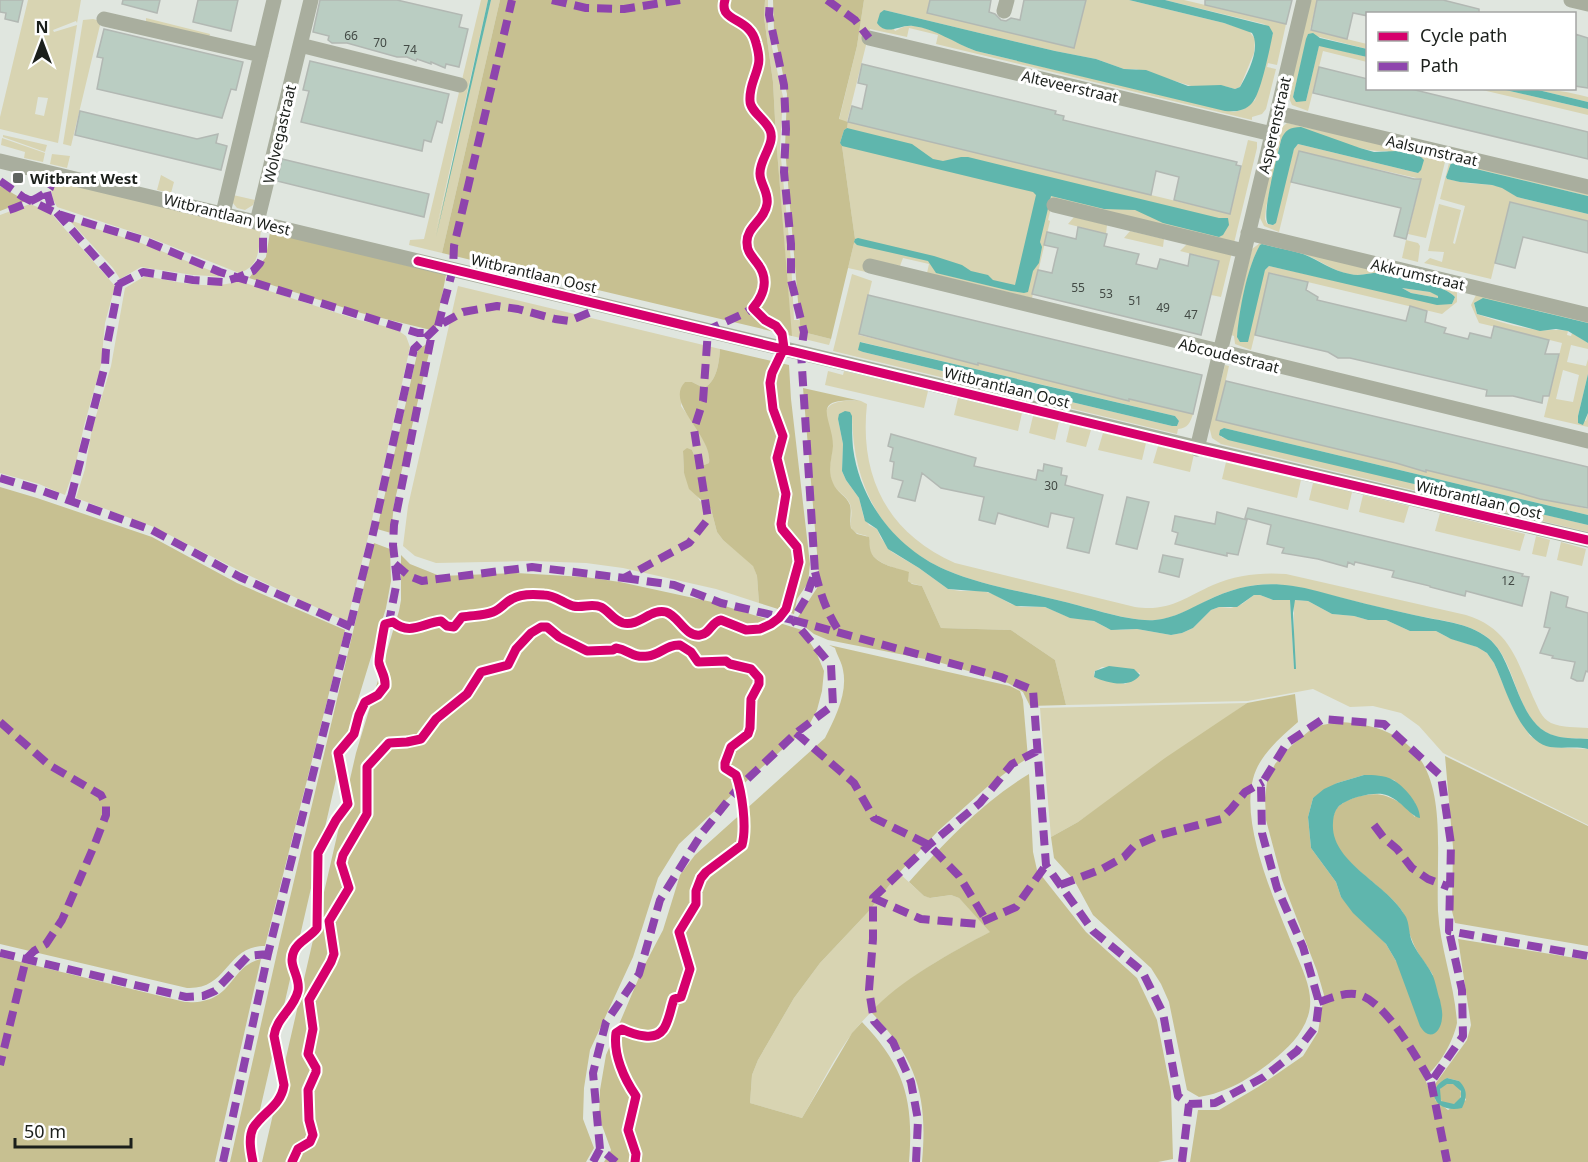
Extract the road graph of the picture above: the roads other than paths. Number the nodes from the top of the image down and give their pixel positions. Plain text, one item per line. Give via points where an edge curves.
1 (274, 0) edge
2 (310, 0) edge
3 (1304, 0) edge
4 (1571, 0) edge
5 (1588, 4) edge
6 (104, 18) dead end
7 (869, 38) dead end
8 (300, 45) junction
9 (261, 56) junction
10 (460, 86) dead end
11 (1277, 113) junction
12 (1272, 134) junction
13 (0, 161) edge
14 (1588, 187) edge
15 (1054, 205) dead end
16 (223, 213) junction
17 (257, 222) junction
18 (1248, 233) junction
19 (1244, 251) junction
20 (418, 261) joint
21 (870, 267) dead end
22 (1588, 315) edge
23 (1220, 353) junction
24 (1588, 441) edge
25 (1197, 449) junction
26 (1588, 540) edge

1 - 9 street
2 - 8 street, Wolvegastraat
3 - 11 street, Asperenstraat
4 - 5 street
6 - 9 street
7 - 12 street, Alteveerstraat
8 - 10 street
8 - 17 street, Wolvegastraat
9 - 16 street
11 - 12 street, Asperenstraat
11 - 14 street, Aalsumstraat
12 - 18 street, Asperenstraat
13 - 16 street, Witbrantlaan West
15 - 19 street
16 - 17 street, Witbrantlaan West
17 - 20 street, Witbrantlaan West
18 - 19 street, Asperenstraat
18 - 22 street, Akkrumstraat
19 - 23 street, Asperenstraat
20 - 25 street, Witbrantlaan Oost
21 - 23 street, Abcoudestraat
23 - 24 street, Abcoudestraat
23 - 25 street, Asperenstraat
25 - 26 street, Witbrantlaan Oost

